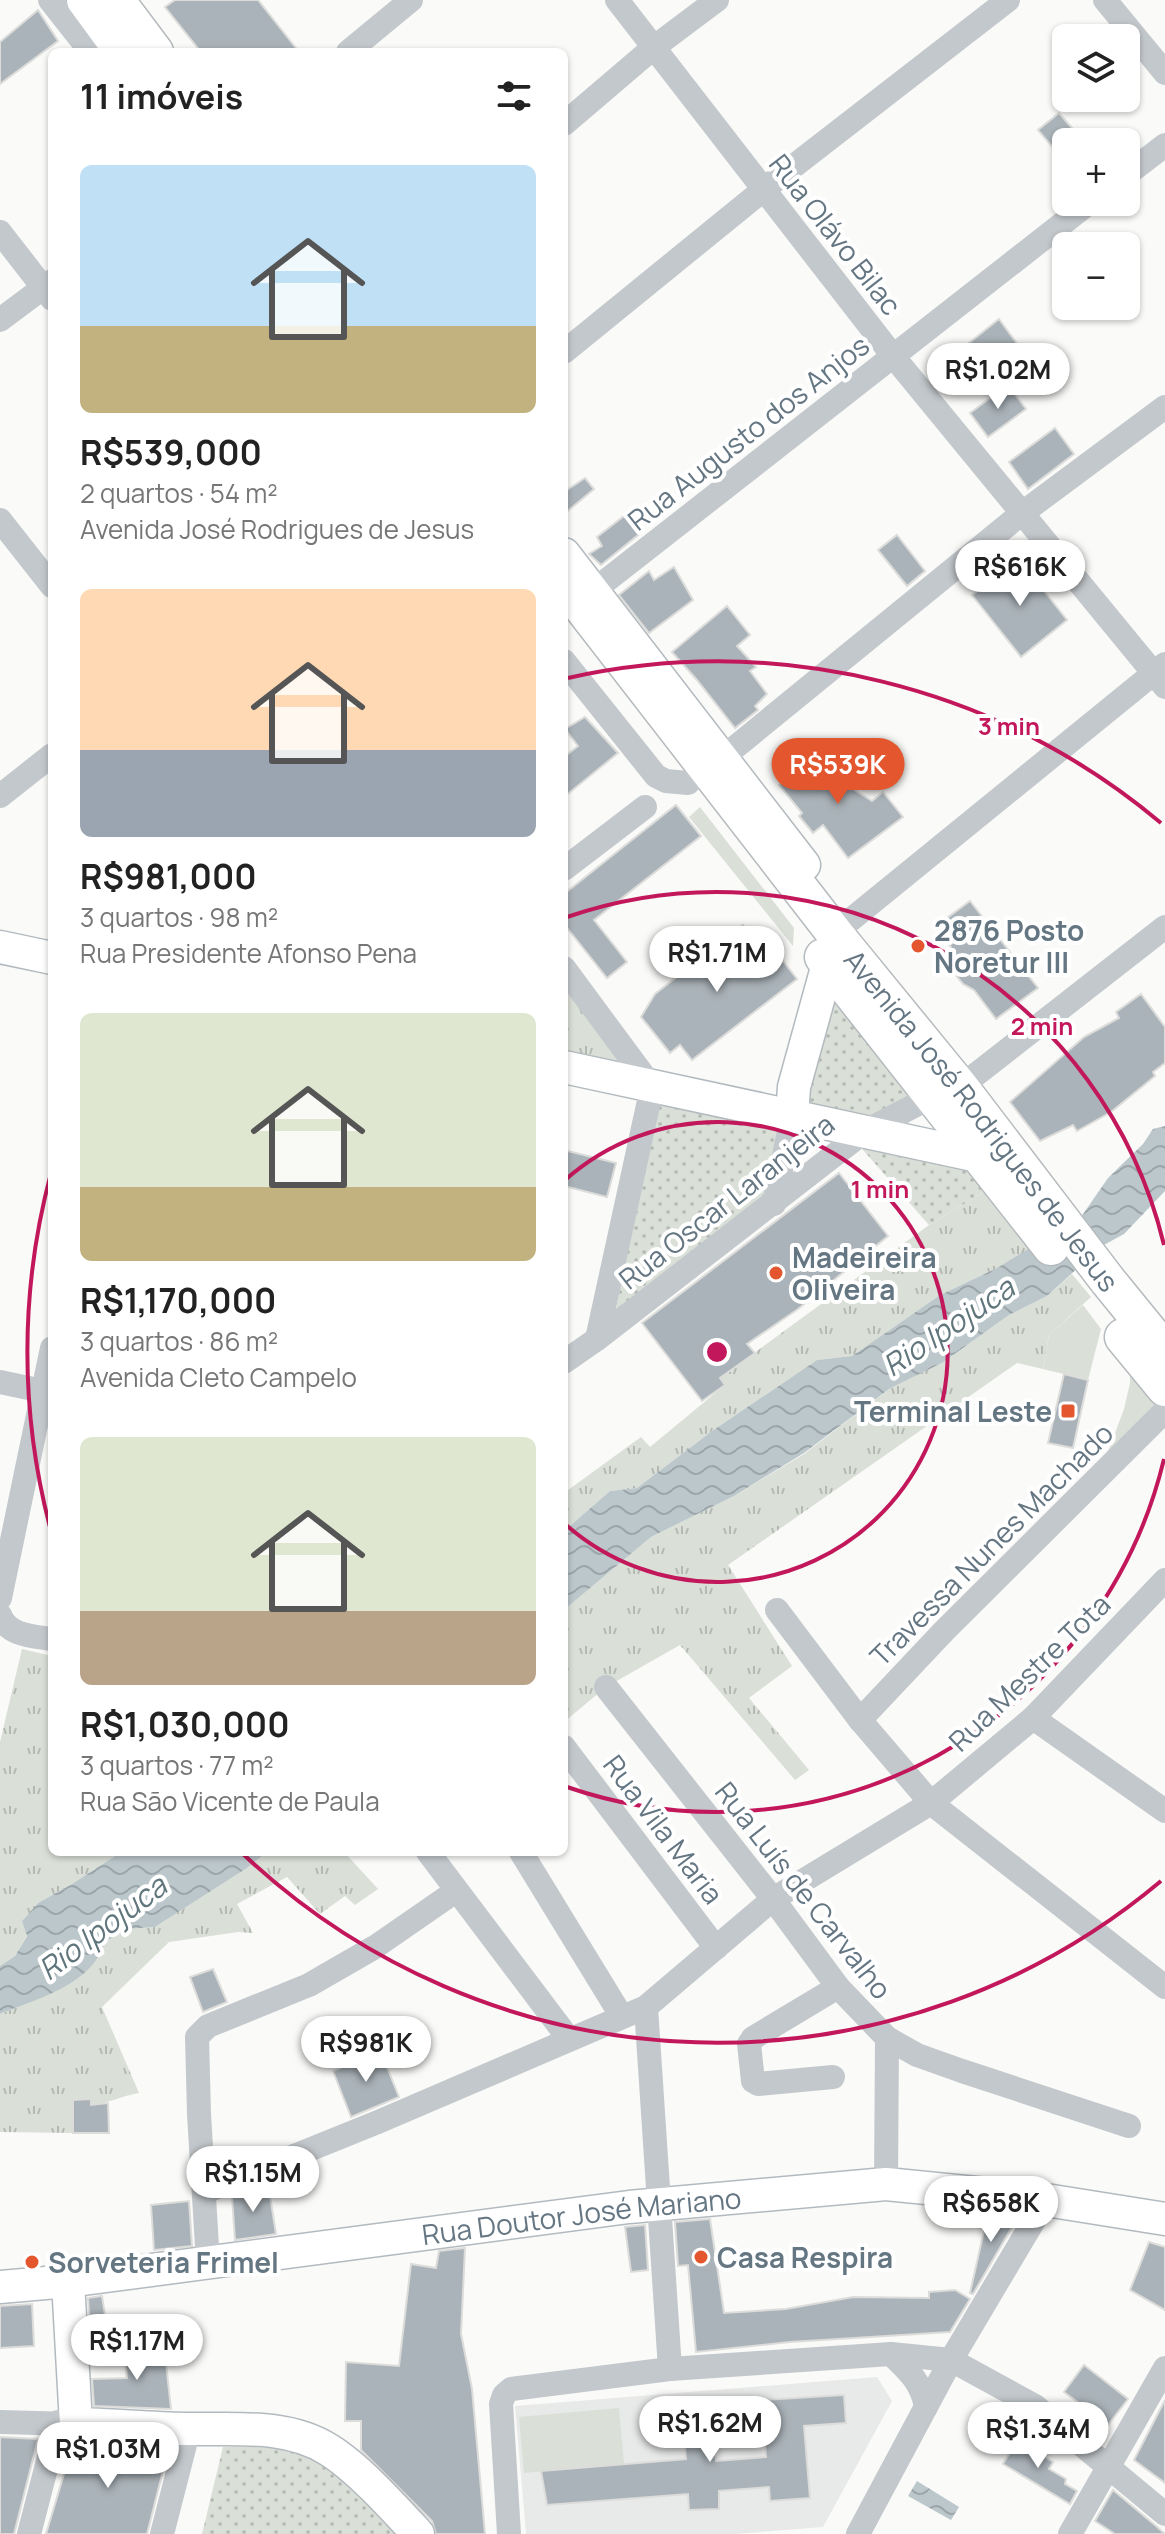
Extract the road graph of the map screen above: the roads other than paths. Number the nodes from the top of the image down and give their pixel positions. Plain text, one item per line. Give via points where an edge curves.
1 (50, 0) edge
2 (85, 0) edge
3 (116, 0) edge
4 (133, 0) edge
5 (411, 0) edge
6 (617, 0) edge
7 (717, 0) edge
8 (1008, 0) edge
9 (1105, 0) edge
10 (88, 48) edge
11 (120, 48) edge
12 (152, 48) edge
13 (171, 48) edge
14 (353, 48) edge
15 (653, 48) junction
16 (1165, 73) edge
17 (568, 121) edge
18 (1165, 145) edge
19 (1140, 164) edge
20 (763, 190) junction
21 (1072, 216) edge
22 (0, 232) edge
23 (48, 288) edge
24 (48, 290) edge
25 (0, 320) edge
26 (568, 349) edge
27 (893, 356) junction
28 (1165, 407) edge
29 (1021, 514) junction
30 (0, 520) edge
31 (568, 563) edge
32 (48, 581) edge
33 (579, 588) edge
34 (568, 629) edge
35 (568, 666) edge
36 (1161, 675) edge
37 (48, 758) edge
38 (722, 758) junction
39 (688, 783) junction
40 (0, 796) edge
41 (645, 807) dead end
42 (568, 866) edge
43 (1165, 927) edge
44 (838, 942) junction
45 (0, 947) edge
46 (48, 957) edge
47 (568, 973) edge
48 (568, 1068) edge
49 (652, 1087) junction
50 (954, 1088) junction
51 (793, 1102) junction
52 (864, 1132) junction
53 (978, 1156) junction
54 (1016, 1182) junction
55 (774, 1204) junction
56 (1100, 1289) junction
57 (597, 1339) junction
58 (1165, 1351) edge
59 (568, 1359) edge
60 (0, 1382) edge
61 (1165, 1388) edge
62 (47, 1392) edge
63 (1165, 1411) edge
64 (1165, 1580) edge
65 (0, 1598) edge
66 (777, 1610) dead end
67 (2, 1620) edge
68 (48, 1638) edge
69 (606, 1687) dead end
70 (1033, 1718) junction
71 (860, 1720) junction
72 (568, 1752) edge
73 (931, 1803) junction
74 (1165, 1811) edge
75 (431, 1856) edge
76 (523, 1856) edge
77 (456, 1891) junction
78 (773, 1899) junction
79 (716, 1948) junction
80 (838, 1987) junction
81 (1165, 1987) edge
82 (646, 2007) junction
83 (622, 2017) junction
84 (887, 2038) junction
85 (569, 2039) junction
86 (833, 2077) dead end
87 (1129, 2126) dead end
88 (886, 2184) junction
89 (205, 2192) junction
90 (1046, 2200) junction
91 (661, 2205) junction
92 (1165, 2219) edge
93 (208, 2263) junction
94 (68, 2281) junction
95 (0, 2287) edge
96 (891, 2354) junction
97 (951, 2360) junction
98 (1165, 2368) edge
99 (670, 2369) junction
100 (926, 2407) junction
101 (0, 2422) edge
102 (67, 2423) junction
103 (189, 2429) junction
104 (1110, 2467) junction
105 (1165, 2514) edge
106 (29, 2534) edge
107 (162, 2534) edge
108 (418, 2534) edge
109 (509, 2534) edge
110 (858, 2534) edge
111 (1070, 2534) edge

1 - 10 street
2 - 11 main road
3 - 12 main road
4 - 13 main road
5 - 14 street
6 - 15 street, Rua Olávo Bilac
7 - 15 street
8 - 20 street
9 - 16 street
15 - 17 street
15 - 20 street, Rua Olávo Bilac
18 - 19 street
20 - 26 street
20 - 27 street, Rua Olávo Bilac
21 - 27 street, Rua Augusto dos Anjos
22 - 23 street
24 - 25 street
27 - 29 street, Rua Olávo Bilac
27 - 33 street, Rua Augusto dos Anjos
28 - 29 street
29 - 36 street, Rua Olávo Bilac
29 - 38 street
30 - 32 street
31 - 33 main road, Avenida José Rodrigues de Jesus
33 - 38 main road, Avenida José Rodrigues de Jesus
33 - 44 main road, Avenida José Rodrigues de Jesus
34 - 39 main road, Avenida José Rodrigues de Jesus
35 - 39 street via 656,776
36 - 44 street
37 - 40 street
38 - 44 main road, Avenida José Rodrigues de Jesus
39 - 44 main road, Avenida José Rodrigues de Jesus
41 - 42 street
43 - 50 street, Rua Oscar Laranjeira
44 - 50 main road, Avenida José Rodrigues de Jesus
44 - 51 main road
45 - 46 main road
47 - 49 street
48 - 49 main road
49 - 51 main road via 742,1106
49 - 57 street
50 - 52 street, Rua Oscar Laranjeira
50 - 53 main road, Avenida José Rodrigues de Jesus
50 - 54 main road, Avenida José Rodrigues de Jesus
51 - 52 main road
51 - 55 street
52 - 53 main road
52 - 55 street, Rua Oscar Laranjeira
53 - 54 main road, Avenida José Rodrigues de Jesus
54 - 56 main road, Avenida José Rodrigues de Jesus
55 - 57 street, Rua Oscar Laranjeira
56 - 58 main road, Avenida José Rodrigues de Jesus
56 - 61 main road, Avenida José Rodrigues de Jesus
57 - 59 street, Rua Oscar Laranjeira
60 - 62 street
62 - 65 street
63 - 71 street, Travessa Nunes Machado
64 - 70 street, Rua Mestre Tota
66 - 71 street
67 - 68 street via 13,1631
69 - 78 street, Rua Luís de Carvalho
70 - 73 street, Rua Mestre Tota
70 - 74 street
71 - 73 street
72 - 79 street, Rua Vila Maria
73 - 78 street, Rua Mestre Tota
73 - 81 street
75 - 77 street
76 - 83 street
77 - 85 street
77 - 89 street via 309,1985 201,2031 195,2045
78 - 79 street, Rua Mestre Tota
78 - 80 street, Rua Luís de Carvalho
79 - 82 street, Rua Mestre Tota
80 - 84 street, Rua Luís de Carvalho
80 - 86 street via 749,2044 753,2081 758,2084
82 - 83 street, Rua Mestre Tota
82 - 91 street
83 - 85 street, Rua Mestre Tota
84 - 87 street, Rua Luís de Carvalho via 917,2055
84 - 88 street
85 - 89 street, Rua Mestre Tota
88 - 90 main road, Rua Doutor José Mariano
88 - 91 main road, Rua Doutor José Mariano
89 - 93 street
90 - 92 main road, Rua Doutor José Mariano
90 - 97 street
91 - 93 main road, Rua Doutor José Mariano
91 - 99 street
93 - 94 main road, Rua Doutor José Mariano
94 - 95 main road, Rua Doutor José Mariano
94 - 102 main road
96 - 97 street
96 - 99 street
96 - 100 street via 917,2381
97 - 100 street
97 - 104 street via 1035,2406
98 - 104 street
99 - 109 street via 524,2386 506,2393 501,2404
100 - 110 street
101 - 102 street
102 - 103 main road
102 - 106 street
103 - 107 street
103 - 108 main road via 280,2432 316,2444 366,2482
104 - 105 street
104 - 111 street

